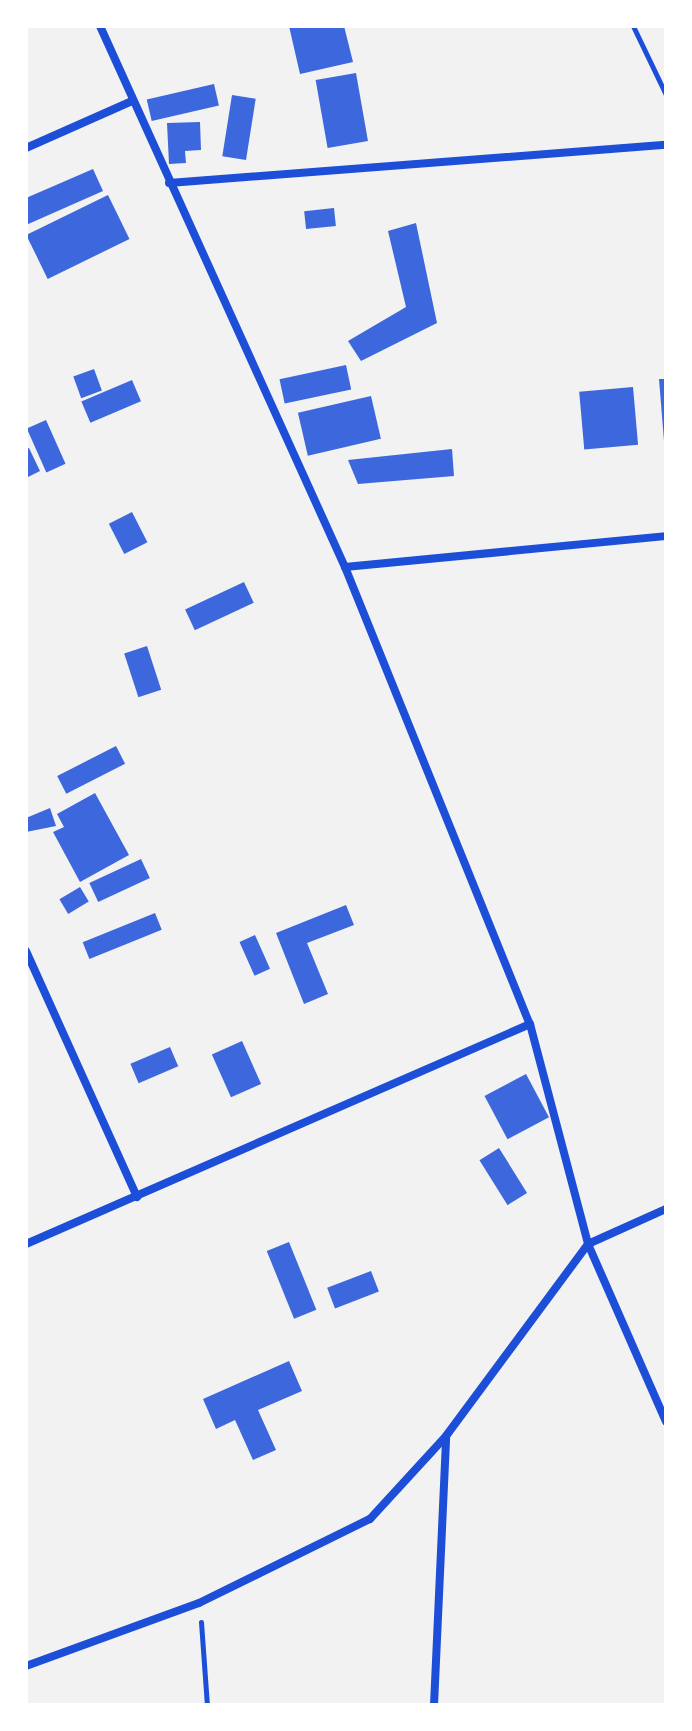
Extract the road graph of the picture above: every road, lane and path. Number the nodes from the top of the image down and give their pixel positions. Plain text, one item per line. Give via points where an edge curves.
1 (100, 26) edge
2 (633, 26) edge
3 (666, 95) edge
4 (132, 101) junction
5 (666, 145) edge
6 (26, 148) edge
7 (169, 183) junction
8 (666, 536) edge
9 (345, 567) junction
10 (26, 951) edge
11 (530, 1024) junction
12 (137, 1197) junction
13 (666, 1209) edge
14 (26, 1244) edge
15 (588, 1244) junction
16 (666, 1422) edge
17 (446, 1436) junction
18 (199, 1603) junction
19 (26, 1666) edge
20 (207, 1705) edge
21 (434, 1705) edge

1 - 4 street
2 - 3 path
4 - 6 street
4 - 7 street
5 - 7 street
7 - 9 street
8 - 9 street
9 - 11 street
10 - 12 street
11 - 12 street
11 - 15 street
12 - 14 street
13 - 15 street
15 - 16 street
15 - 17 street
17 - 18 street via 370,1519
17 - 21 street
18 - 19 street
18 - 20 path

